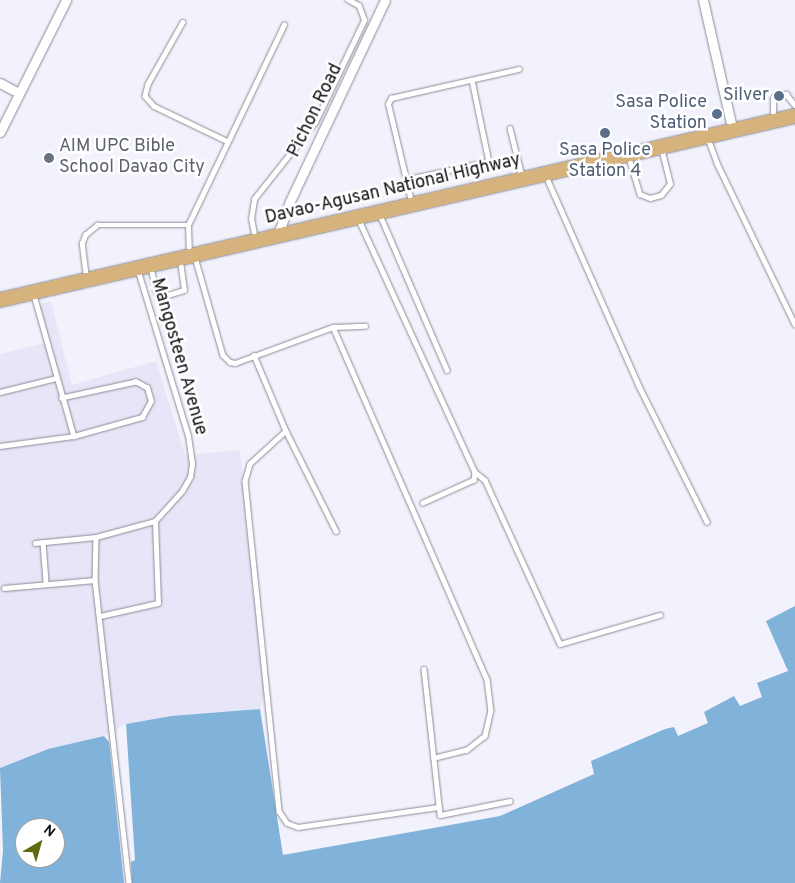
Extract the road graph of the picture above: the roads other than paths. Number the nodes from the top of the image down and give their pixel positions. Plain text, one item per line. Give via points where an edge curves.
1 (66, 0) edge
2 (348, 0) edge
3 (385, 0) edge
4 (703, 0) edge
5 (182, 22) dead end
6 (284, 25) dead end
7 (519, 69) dead end
8 (472, 80) junction
9 (0, 83) edge
10 (19, 93) junction
11 (795, 105) edge
12 (795, 116) edge
13 (773, 122) junction
14 (510, 128) dead end
15 (0, 132) edge
16 (733, 132) junction
17 (708, 138) junction
18 (227, 141) junction
19 (661, 149) junction
20 (629, 156) junction
21 (545, 175) junction
22 (406, 180) junction
23 (523, 180) junction
24 (412, 205) junction
25 (380, 213) junction
26 (358, 218) junction
27 (188, 224) junction
28 (277, 237) junction
29 (256, 242) junction
30 (188, 258) junction
31 (144, 268) junction
32 (86, 280) junction
33 (33, 292) junction
34 (0, 300) edge
35 (795, 324) edge
36 (365, 326) dead end
37 (333, 327) junction
38 (254, 355) junction
39 (446, 370) dead end
40 (56, 378) junction
41 (0, 392) edge
42 (62, 398) junction
43 (286, 432) junction
44 (74, 436) junction
45 (0, 446) edge
46 (475, 472) junction
47 (422, 503) dead end
48 (155, 521) junction
49 (707, 522) dead end
50 (336, 531) dead end
51 (96, 537) junction
52 (43, 542) junction
53 (35, 543) dead end
54 (95, 580) junction
55 (46, 582) junction
56 (4, 588) dead end
57 (660, 615) dead end
58 (100, 616) junction
59 (424, 669) dead end
60 (434, 758) junction
61 (510, 802) dead end
62 (438, 807) junction
63 (129, 883) edge

1 - 10 street
2 - 29 lane via 359,6 364,20 315,122 254,199 251,219
3 - 28 street, Pichon Road via 290,201
4 - 16 street
5 - 18 lane via 148,84 145,96 154,106
6 - 18 lane
7 - 8 lane
8 - 22 lane via 389,100
8 - 22 lane via 489,162
9 - 10 street
10 - 15 street
11 - 13 lane via 786,94 773,98
12 - 13 main road, Davao-Agusan National Highway
13 - 16 main road, Davao-Agusan National Highway
14 - 23 lane
16 - 17 main road, Davao-Agusan National Highway
17 - 19 main road, Davao-Agusan National Highway
17 - 35 lane
18 - 27 lane
19 - 20 main road, Davao-Agusan National Highway
19 - 20 lane via 669,188 650,198 638,189
20 - 21 main road, Davao-Agusan National Highway
21 - 23 main road, Davao-Agusan National Highway
21 - 49 lane via 639,386
22 - 24 lane
23 - 24 main road, Davao-Agusan National Highway
24 - 25 main road, Davao-Agusan National Highway
25 - 26 main road, Davao-Agusan National Highway
25 - 39 lane
26 - 28 main road, Davao-Agusan National Highway
26 - 46 lane
27 - 30 lane
27 - 32 lane via 97,224 85,235 82,243
28 - 29 main road, Davao-Agusan National Highway
29 - 30 main road, Davao-Agusan National Highway
30 - 31 main road, Davao-Agusan National Highway
30 - 31 lane via 182,292 158,295
30 - 38 lane via 223,356 235,363
31 - 32 main road, Davao-Agusan National Highway
31 - 48 lane, Mangosteen Avenue via 191,452 191,471 186,485
32 - 33 main road, Davao-Agusan National Highway
33 - 34 main road, Davao-Agusan National Highway
33 - 40 lane
36 - 37 lane
37 - 38 lane
37 - 60 lane via 487,680 491,710 485,736 468,750
38 - 43 lane
40 - 41 lane
40 - 42 lane
42 - 44 lane
42 - 44 lane via 136,382 150,393 149,407 142,417
43 - 50 lane
43 - 62 lane via 250,464 245,481 279,811 287,824 298,827
44 - 45 lane
46 - 47 lane via 474,480
46 - 57 lane via 485,480 560,644
48 - 51 lane
48 - 58 lane via 158,603
51 - 52 lane
51 - 54 lane
52 - 53 lane
52 - 55 lane
54 - 55 lane
54 - 58 lane
55 - 56 lane
58 - 63 lane
59 - 60 lane
60 - 62 lane
61 - 62 lane via 443,817

